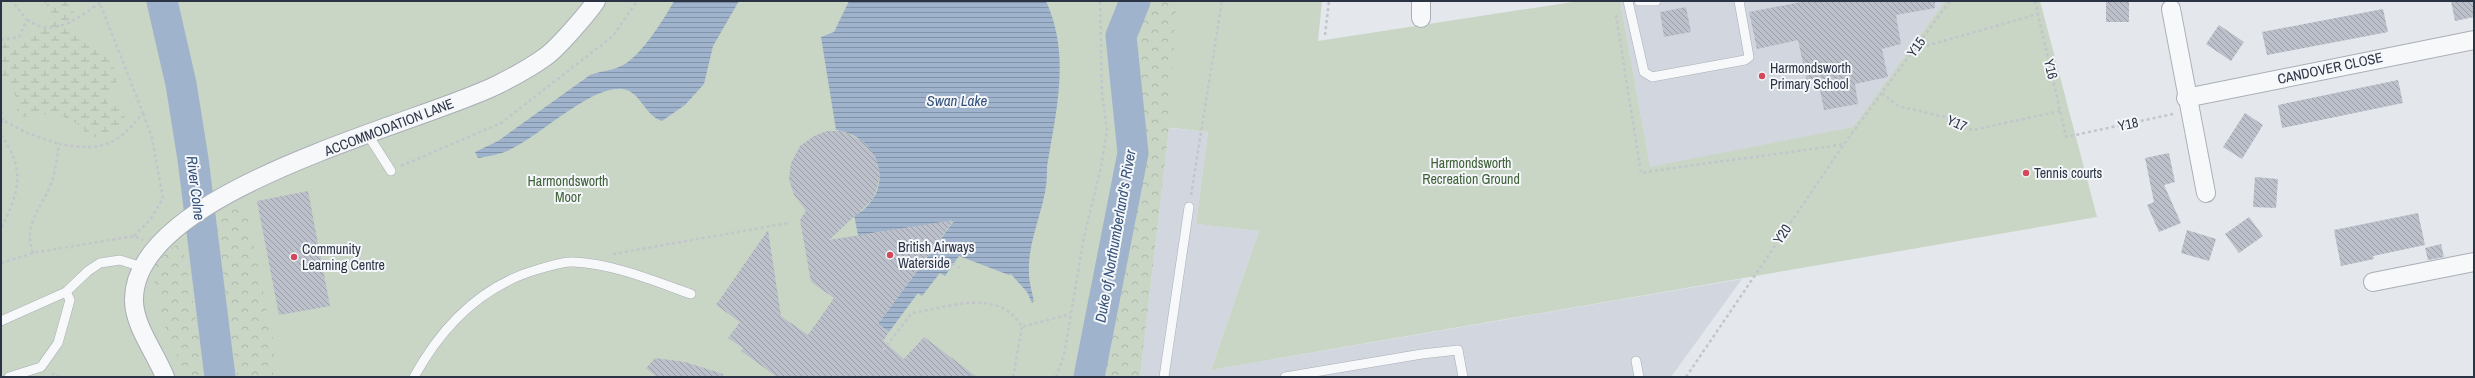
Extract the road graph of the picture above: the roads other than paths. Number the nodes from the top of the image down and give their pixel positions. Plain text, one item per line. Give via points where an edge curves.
1 (596, 1) edge
2 (1628, 1) edge
3 (1639, 1) edge
4 (1656, 1) edge
5 (1739, 1) edge
6 (2171, 9) dead end
7 (2474, 40) edge
8 (2188, 104) junction
9 (368, 135) junction
10 (391, 170) road end
11 (2206, 193) dead end
12 (1189, 208) road end
13 (2474, 262) edge
14 (142, 267) junction
15 (2372, 282) dead end
16 (66, 292) junction
17 (691, 294) dead end
18 (1, 321) edge
19 (1636, 361) dead end
20 (9, 377) edge
21 (165, 377) edge
22 (414, 377) edge
23 (1164, 377) edge
24 (1285, 377) edge
25 (1463, 377) edge
26 (1639, 377) edge

1 - 9 street, ACCOMMODATION LANE via 541,60 496,86
2 - 5 lane via 1644,72 1652,77 1745,60 1749,57
3 - 4 lane
6 - 8 street
7 - 8 street, CANDOVER CLOSE
8 - 11 street
9 - 10 lane
9 - 14 street, ACCOMMODATION LANE via 258,177 213,202 162,241
12 - 23 lane
13 - 15 street
14 - 16 lane via 120,260 100,263 88,270
14 - 21 street, ACCOMMODATION LANE via 136,279 135,311
16 - 18 lane
16 - 20 lane via 70,300 58,343 41,367
17 - 22 lane via 612,268 573,262 534,270 495,287 472,304 430,348
19 - 26 lane
24 - 25 lane via 1458,350

